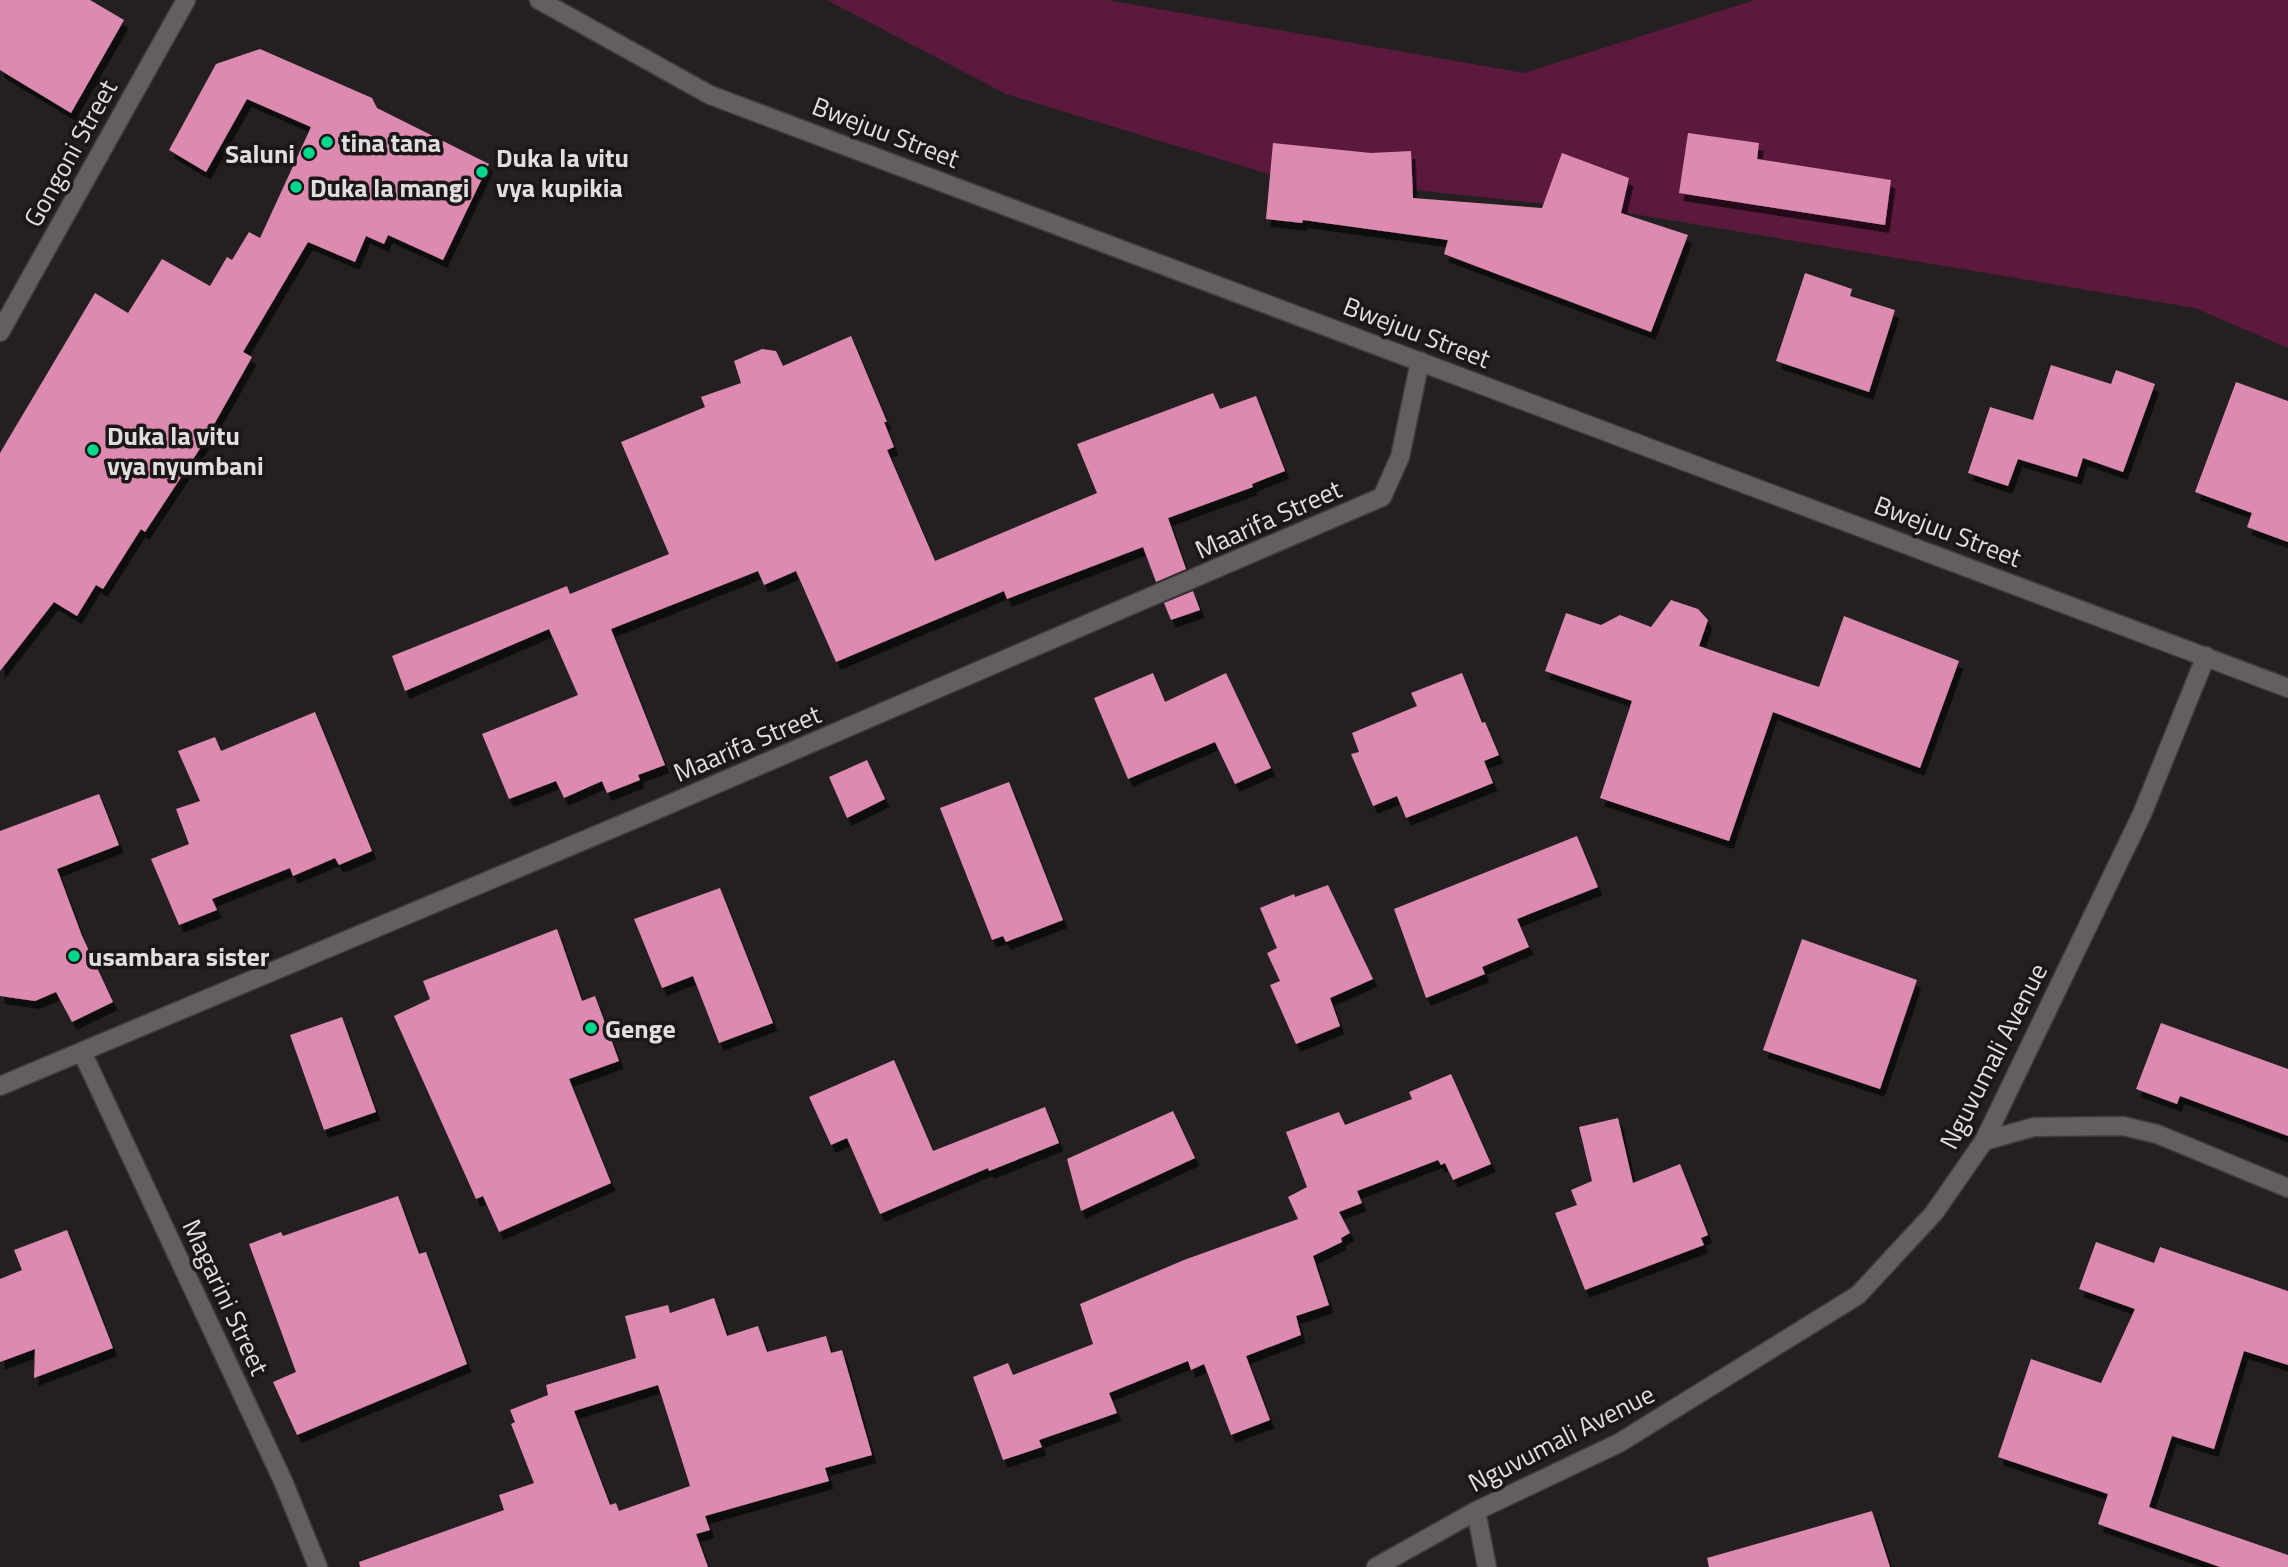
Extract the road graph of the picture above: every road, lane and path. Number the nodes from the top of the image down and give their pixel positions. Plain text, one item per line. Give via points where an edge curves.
1 (186, 0) edge
2 (539, 0) edge
3 (0, 332) edge
4 (1420, 361) junction
5 (2206, 656) junction
6 (2288, 688) edge
7 (82, 1052) junction
8 (0, 1086) edge
9 (1984, 1141) junction
10 (2288, 1188) edge
11 (1476, 1511) junction
12 (318, 1567) edge
13 (1376, 1567) edge
14 (1487, 1567) edge

1 - 3 street, Gongoni Street
2 - 4 street, Bwejuu Street via 710,95
4 - 5 street, Bwejuu Street
4 - 7 street, Maarifa Street via 1400,457 1382,496
5 - 6 street, Bwejuu Street
5 - 9 street, Nguvumali Avenue via 2142,814
7 - 8 street, Maarifa Street
7 - 12 street, Magarini Street via 283,1481
9 - 10 street via 2034,1127 2123,1126 2157,1134
9 - 11 street, Nguvumali Avenue via 1934,1213 1857,1295 1619,1443
11 - 13 street, Nguvumali Avenue
11 - 14 street

